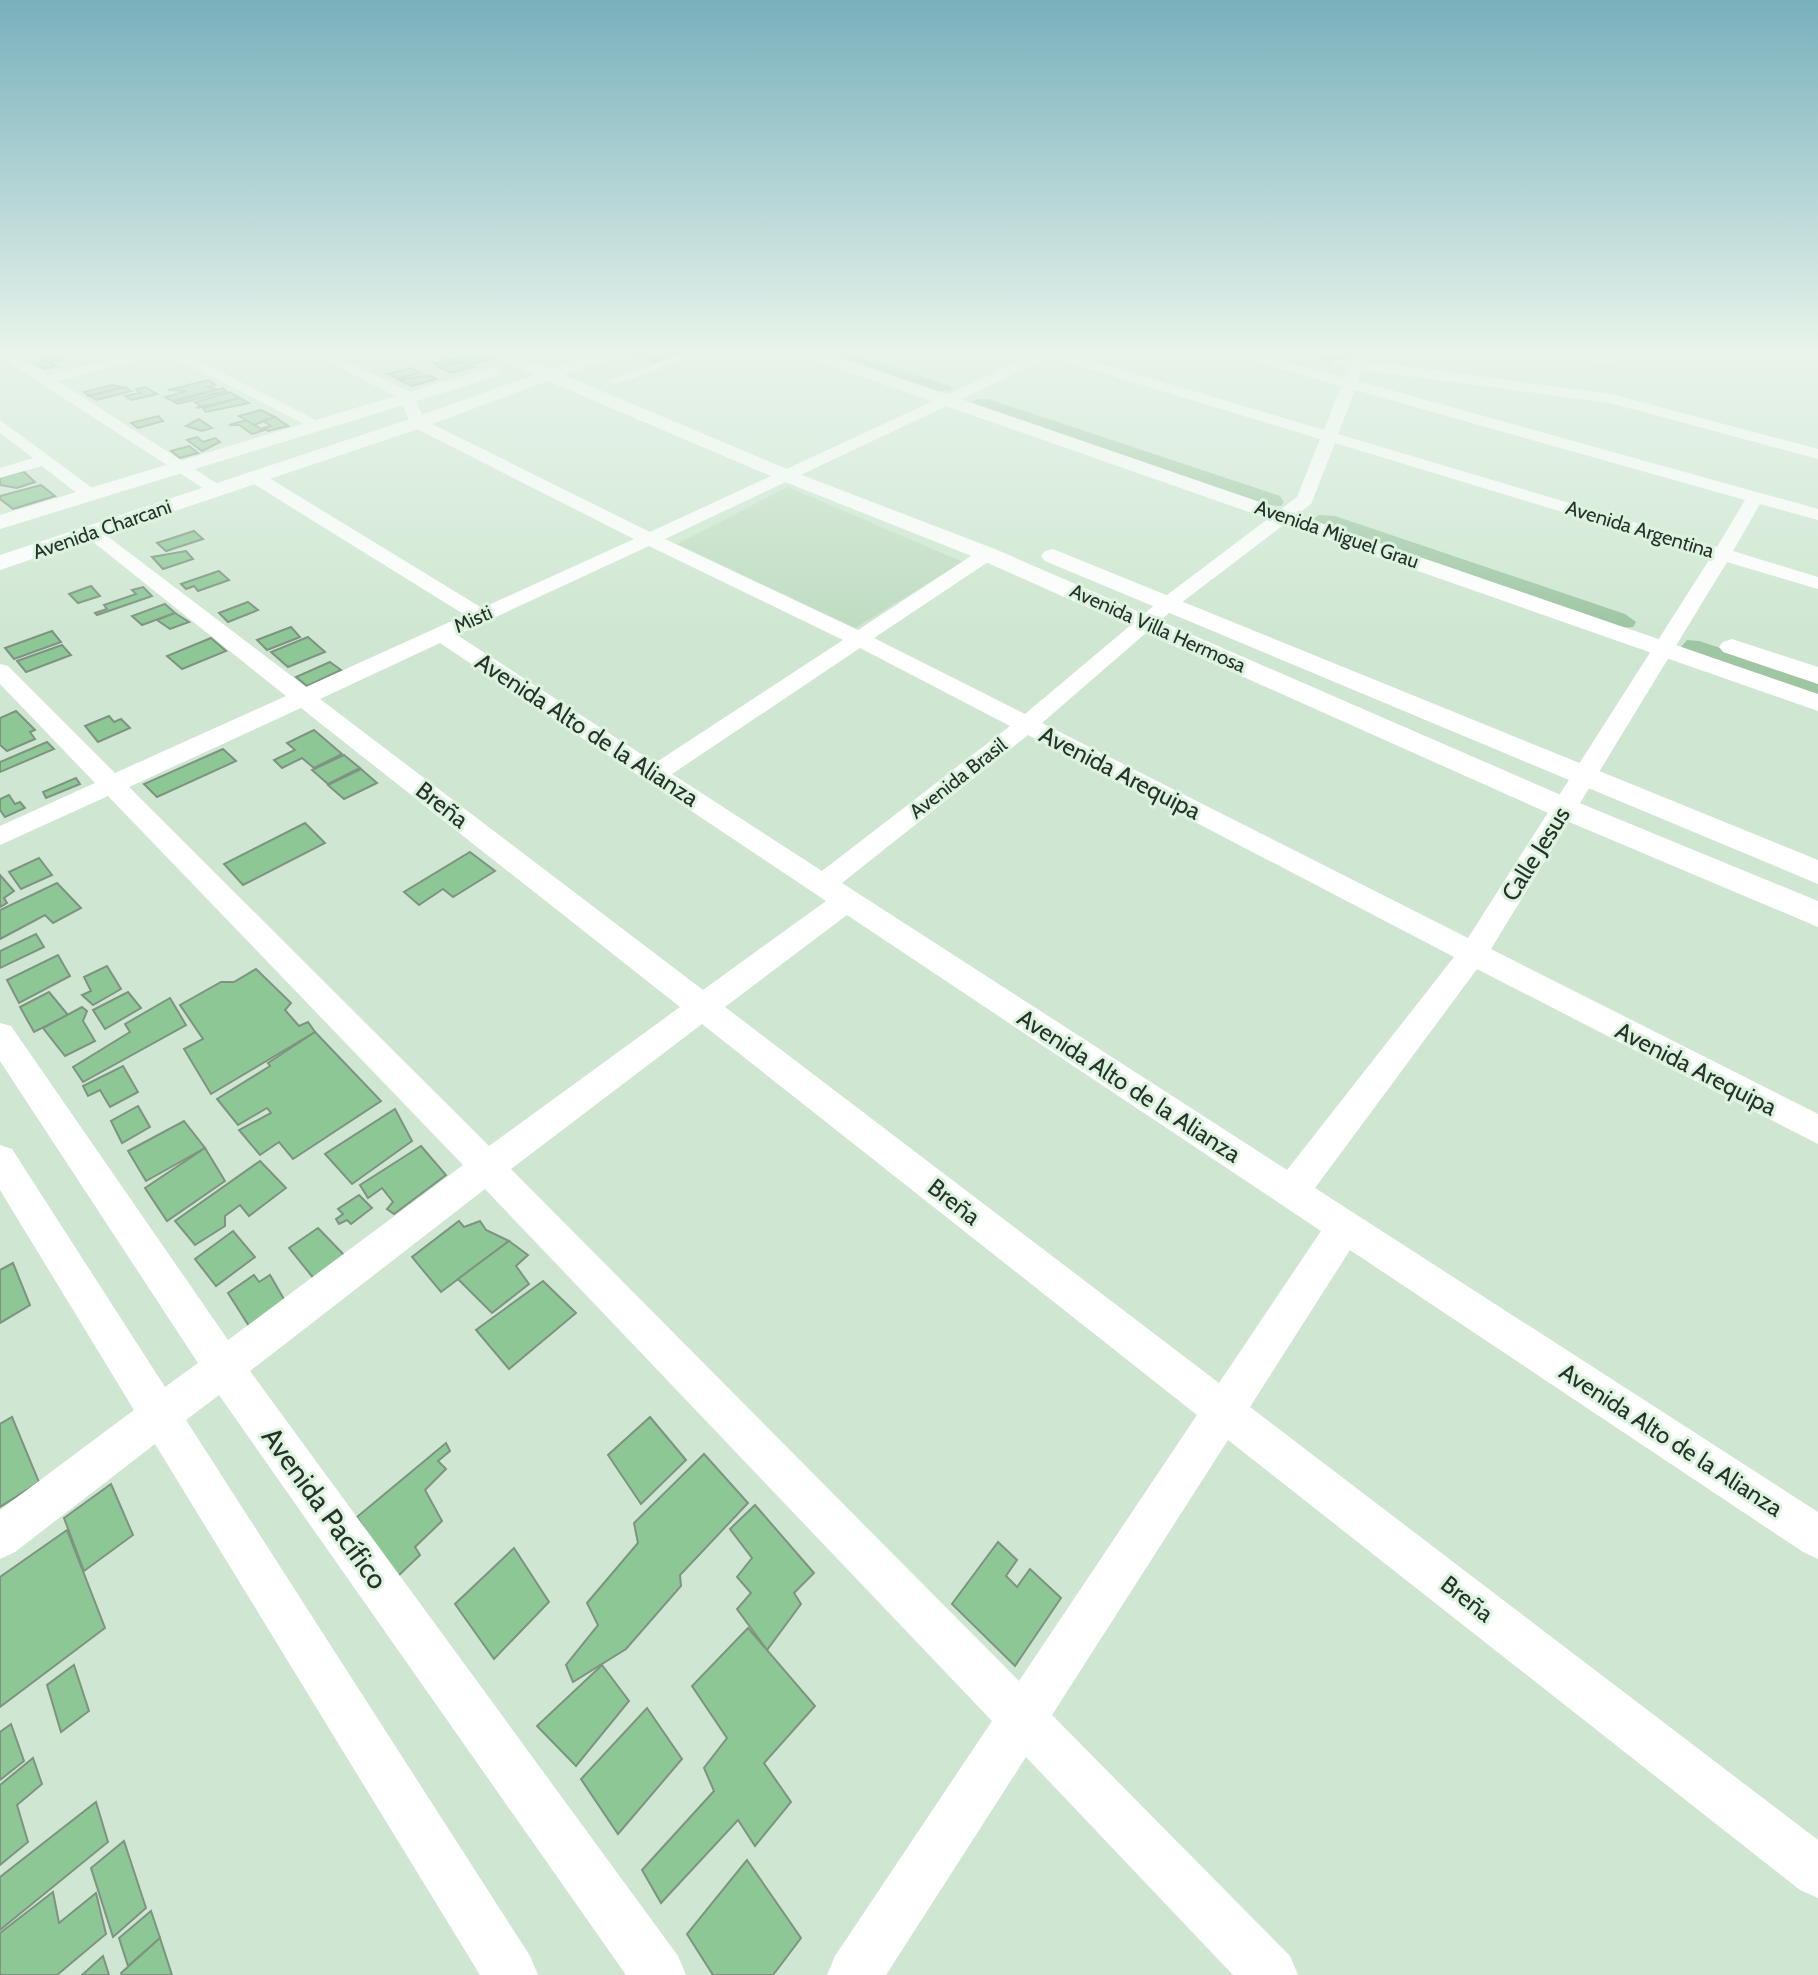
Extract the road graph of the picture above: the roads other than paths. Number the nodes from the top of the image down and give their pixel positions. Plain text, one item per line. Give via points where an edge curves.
1 (25, 444) edge
2 (144, 444) edge
3 (252, 444) edge
4 (353, 444) edge
5 (459, 444) edge
6 (724, 444) edge
7 (770, 444) edge
8 (854, 444) edge
9 (1077, 444) edge
10 (1138, 444) edge
11 (1328, 444) edge
12 (1354, 444) edge
13 (1576, 444) edge
14 (1793, 444) edge
15 (1818, 454) edge
16 (45, 460) junction
17 (1188, 461) dead end
18 (816, 463) junction
19 (179, 467) junction
20 (0, 473) edge
21 (787, 476) junction
22 (255, 477) junction
23 (218, 490) junction
24 (1275, 490) dead end
25 (89, 494) junction
26 (1758, 494) junction
27 (1312, 502) junction
28 (1818, 515) edge
29 (1287, 516) junction
30 (0, 522) edge
31 (91, 533) junction
32 (649, 539) junction
33 (1720, 553) junction
34 (987, 554) junction
35 (0, 563) edge
36 (1818, 583) edge
37 (1170, 602) junction
38 (481, 616) junction
39 (1148, 623) junction
40 (440, 634) junction
41 (1681, 635) junction
42 (861, 640) junction
43 (0, 671) edge
44 (1818, 676) edge
45 (303, 697) junction
46 (1818, 703) edge
47 (1027, 724) junction
48 (656, 774) junction
49 (1583, 777) junction
50 (109, 786) junction
51 (1566, 809) junction
52 (0, 836) edge
53 (1818, 873) edge
54 (834, 893) junction
55 (1818, 915) edge
56 (1472, 955) junction
57 (704, 1009) junction
58 (0, 1035) edge
59 (1818, 1130) edge
60 (0, 1160) edge
61 (487, 1167) junction
62 (1291, 1192) junction
63 (1345, 1226) junction
64 (225, 1369) junction
65 (1224, 1410) junction
66 (161, 1417) junction
67 (0, 1537) edge
68 (1818, 1537) edge
69 (1023, 1718) junction
70 (1818, 1872) edge
71 (511, 1975) edge
72 (659, 1975) edge
73 (854, 1975) edge
74 (1271, 1975) edge

1 - 16 street
2 - 19 street
3 - 19 street, Avenida Charcani
4 - 22 street, Avenida Charcani
5 - 32 street, Avenida Arequipa
6 - 21 street, Avenida Villa Hermosa
7 - 18 street, Avenida Villa Hermosa
8 - 18 street, Misti
9 - 29 street, Avenida Miguel Grau
10 - 17 street
11 - 27 street, Avenida Brasil
12 - 33 street, Avenida Argentina
13 - 26 street
14 - 15 street
16 - 20 street
16 - 25 street
18 - 21 street, Misti
18 - 37 street, Avenida Villa Hermosa
19 - 23 street
19 - 25 street, Avenida Charcani
21 - 32 street, Misti
21 - 34 street, Avenida Villa Hermosa
22 - 23 street, Avenida Charcani
22 - 38 street
23 - 31 street, Avenida Charcani
24 - 27 street, Avenida Miguel Grau
25 - 30 street, Avenida Charcani
26 - 28 street
26 - 33 street, Calle Jesus
27 - 29 street, Avenida Brasil
29 - 37 street, Avenida Brasil
29 - 41 street, Avenida Miguel Grau
31 - 35 street, Avenida Charcani
31 - 45 street, Breña
32 - 38 street, Misti
32 - 42 street, Avenida Arequipa
33 - 36 street, Avenida Argentina
33 - 41 street, Calle Jesus
34 - 39 street, Avenida Villa Hermosa
34 - 42 street
37 - 39 street, Avenida Brasil
37 - 49 street, Avenida Villa Hermosa
38 - 40 street, Misti
39 - 47 street, Avenida Brasil
39 - 51 street, Avenida Villa Hermosa
40 - 45 street, Misti
40 - 48 street, Avenida Alto de la Alianza
41 - 44 street, Avenida Miguel Grau
41 - 46 street, Avenida Miguel Grau
41 - 49 street, Calle Jesus
42 - 47 street, Avenida Arequipa
42 - 48 street
43 - 50 street
45 - 50 street, Misti
45 - 57 street, Breña
47 - 54 street, Avenida Brasil
47 - 56 street, Avenida Arequipa
48 - 54 street, Avenida Alto de la Alianza
49 - 51 street, Calle Jesus
49 - 53 street, Avenida Villa Hermosa
50 - 52 street, Misti
50 - 61 street
51 - 55 street, Avenida Villa Hermosa
51 - 56 street, Calle Jesus
54 - 57 street, Avenida Brasil
54 - 62 street, Avenida Alto de la Alianza
56 - 59 street, Avenida Arequipa
56 - 62 street, Calle Jesus
57 - 61 street, Avenida Brasil
57 - 65 street, Breña
58 - 64 street, Avenida Pacífico
60 - 66 street
61 - 64 street, Avenida Brasil
61 - 69 street
62 - 63 street, Avenida Alto de la Alianza
63 - 65 street
63 - 68 street, Avenida Alto de la Alianza
64 - 66 street, Avenida Brasil
64 - 72 street, Avenida Pacífico
65 - 69 street
65 - 70 street, Breña
66 - 67 street, Avenida Brasil
66 - 71 street
69 - 73 street
69 - 74 street

